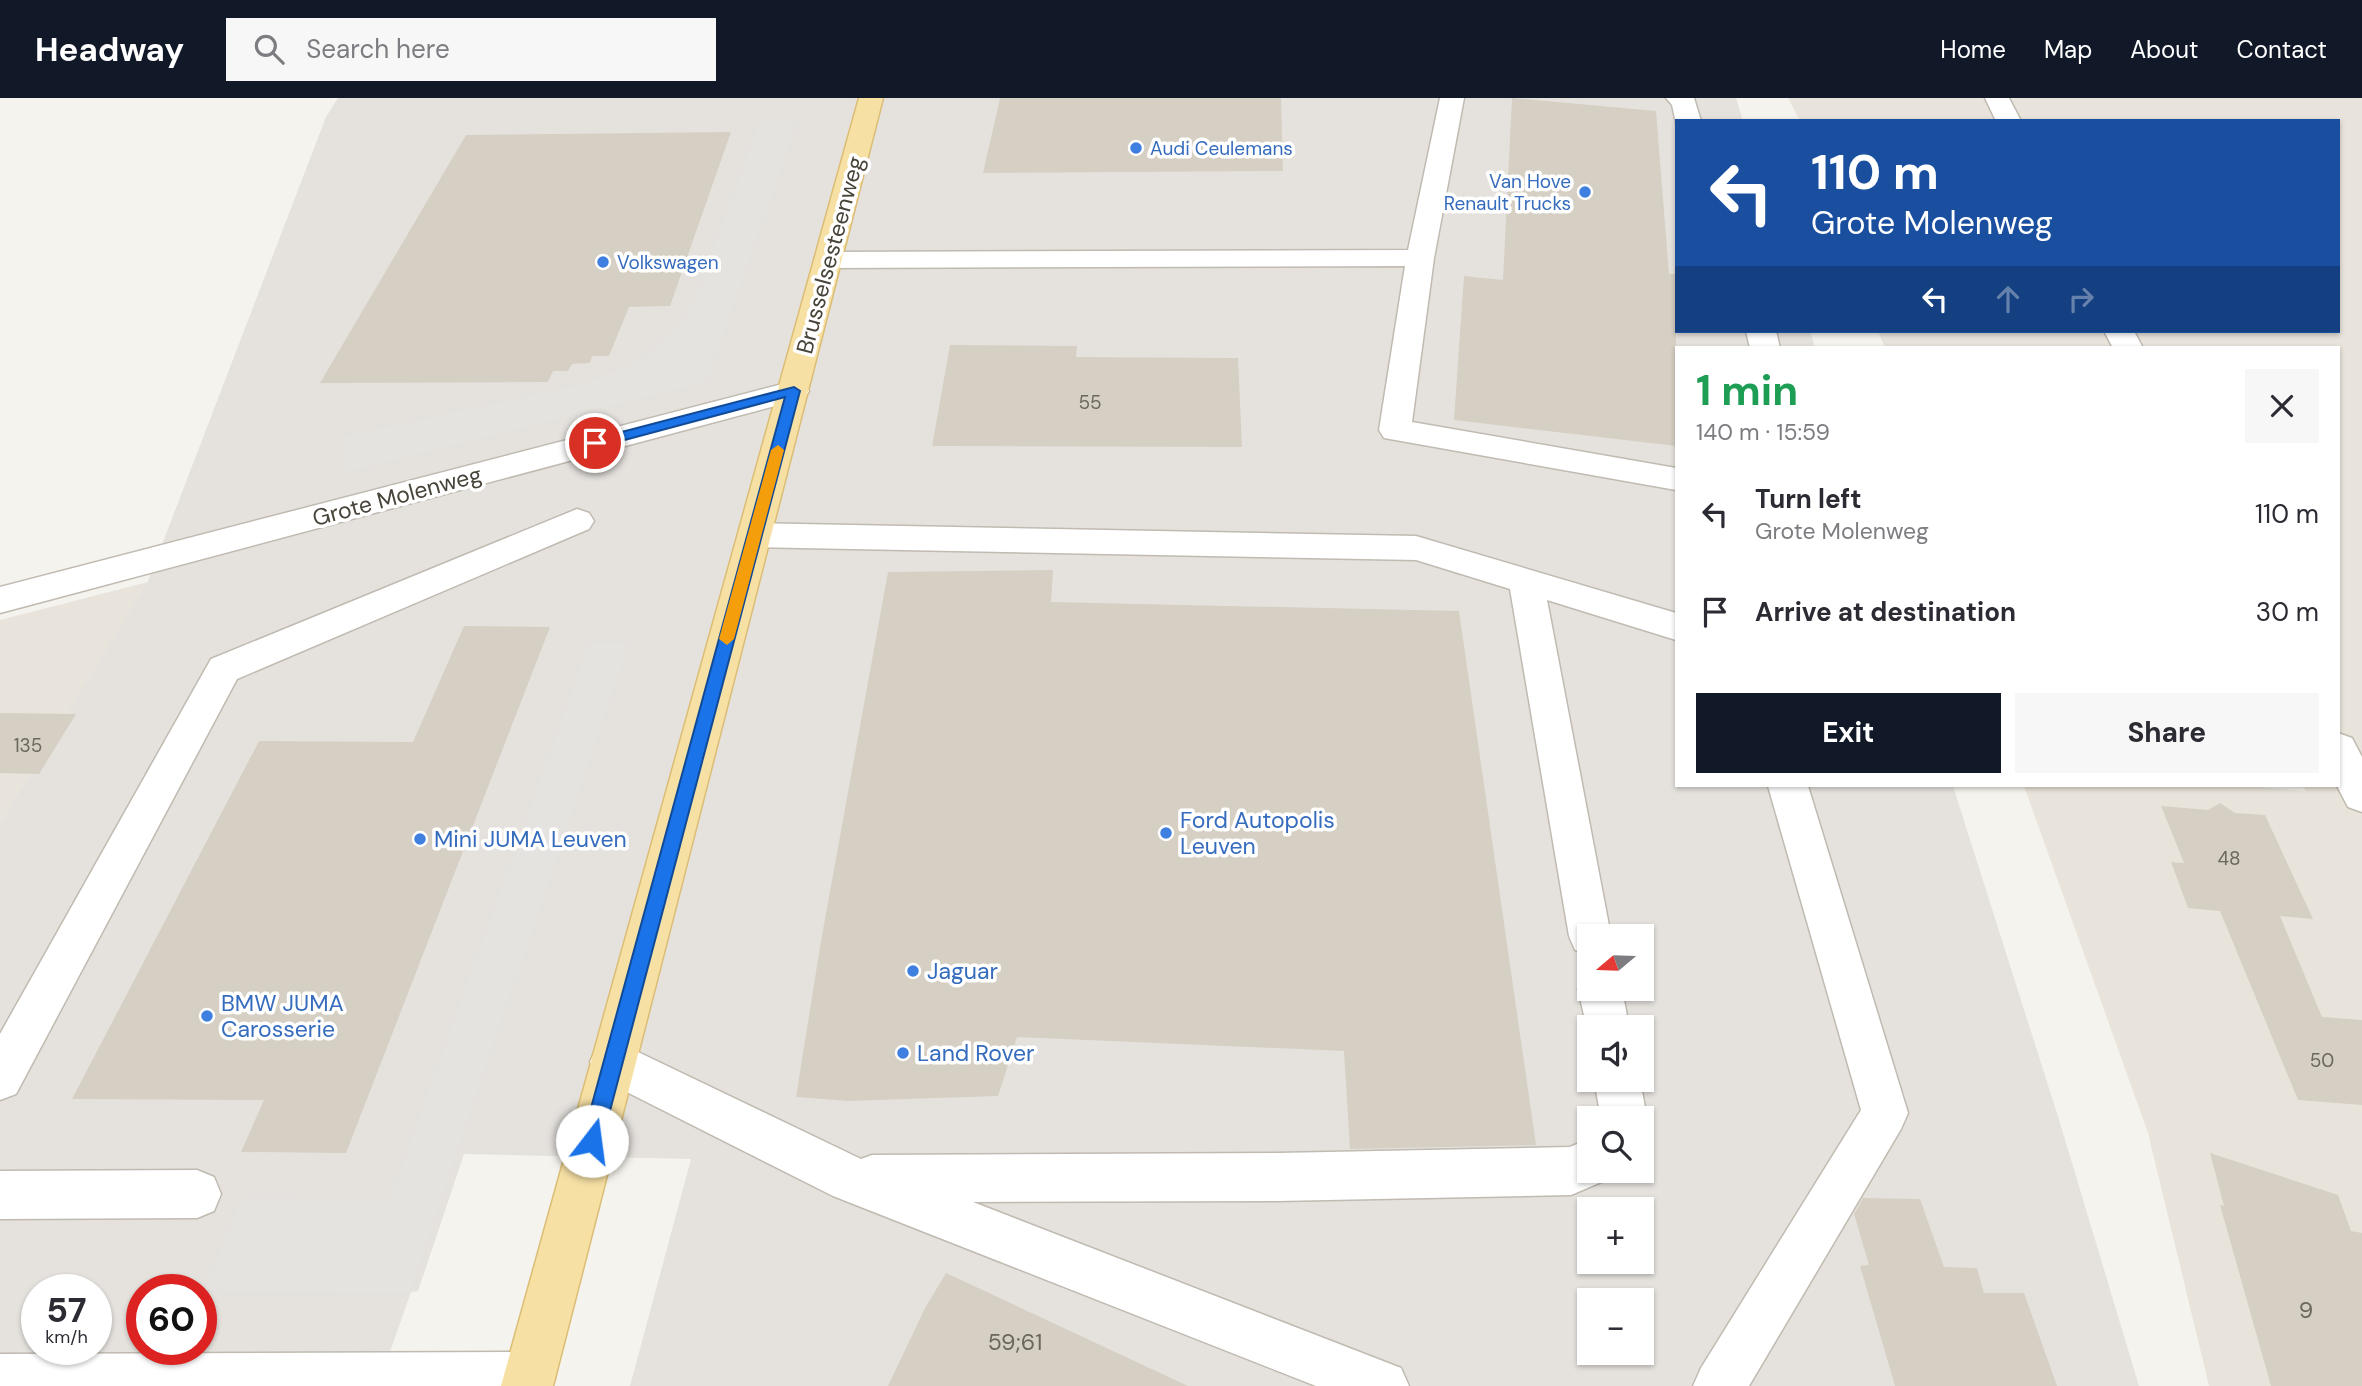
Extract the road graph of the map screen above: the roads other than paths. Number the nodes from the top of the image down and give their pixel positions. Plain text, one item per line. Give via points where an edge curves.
1 (871, 98) edge
2 (1452, 98) edge
3 (1678, 98) edge
4 (1997, 98) edge
5 (1688, 119) edge
6 (2008, 119) edge
7 (1420, 258) junction
8 (829, 260) junction
9 (794, 391) junction
10 (1675, 479) edge
11 (577, 520) dead end
12 (755, 535) junction
13 (1526, 582) junction
14 (0, 600) edge
15 (1675, 626) edge
16 (2340, 753) edge
17 (1788, 787) edge
18 (2362, 795) edge
19 (1588, 924) edge
20 (613, 1062) junction
21 (0, 1078) edge
22 (1577, 1168) edge
23 (850, 1179) junction
24 (197, 1194) dead end
25 (0, 1195) edge
26 (0, 1380) edge
27 (528, 1382) edge
28 (1383, 1386) edge
29 (1718, 1386) edge

1 - 8 main road, Brusselsesteenweg
2 - 7 street
3 - 5 street via 1684,102
4 - 6 street
7 - 8 street
7 - 10 street via 1395,430
8 - 9 main road, Brusselsesteenweg
9 - 12 main road, Brusselsesteenweg
9 - 14 street, Grote Molenweg
11 - 21 street via 224,669
12 - 13 street via 1416,548
12 - 20 main road, Brusselsesteenweg
13 - 15 street
13 - 19 street
16 - 18 street
17 - 29 street via 1885,1113
20 - 23 street
20 - 27 main road, Brusselsesteenweg
22 - 23 street via 1264,1177
23 - 28 street
24 - 25 street
26 - 27 street

